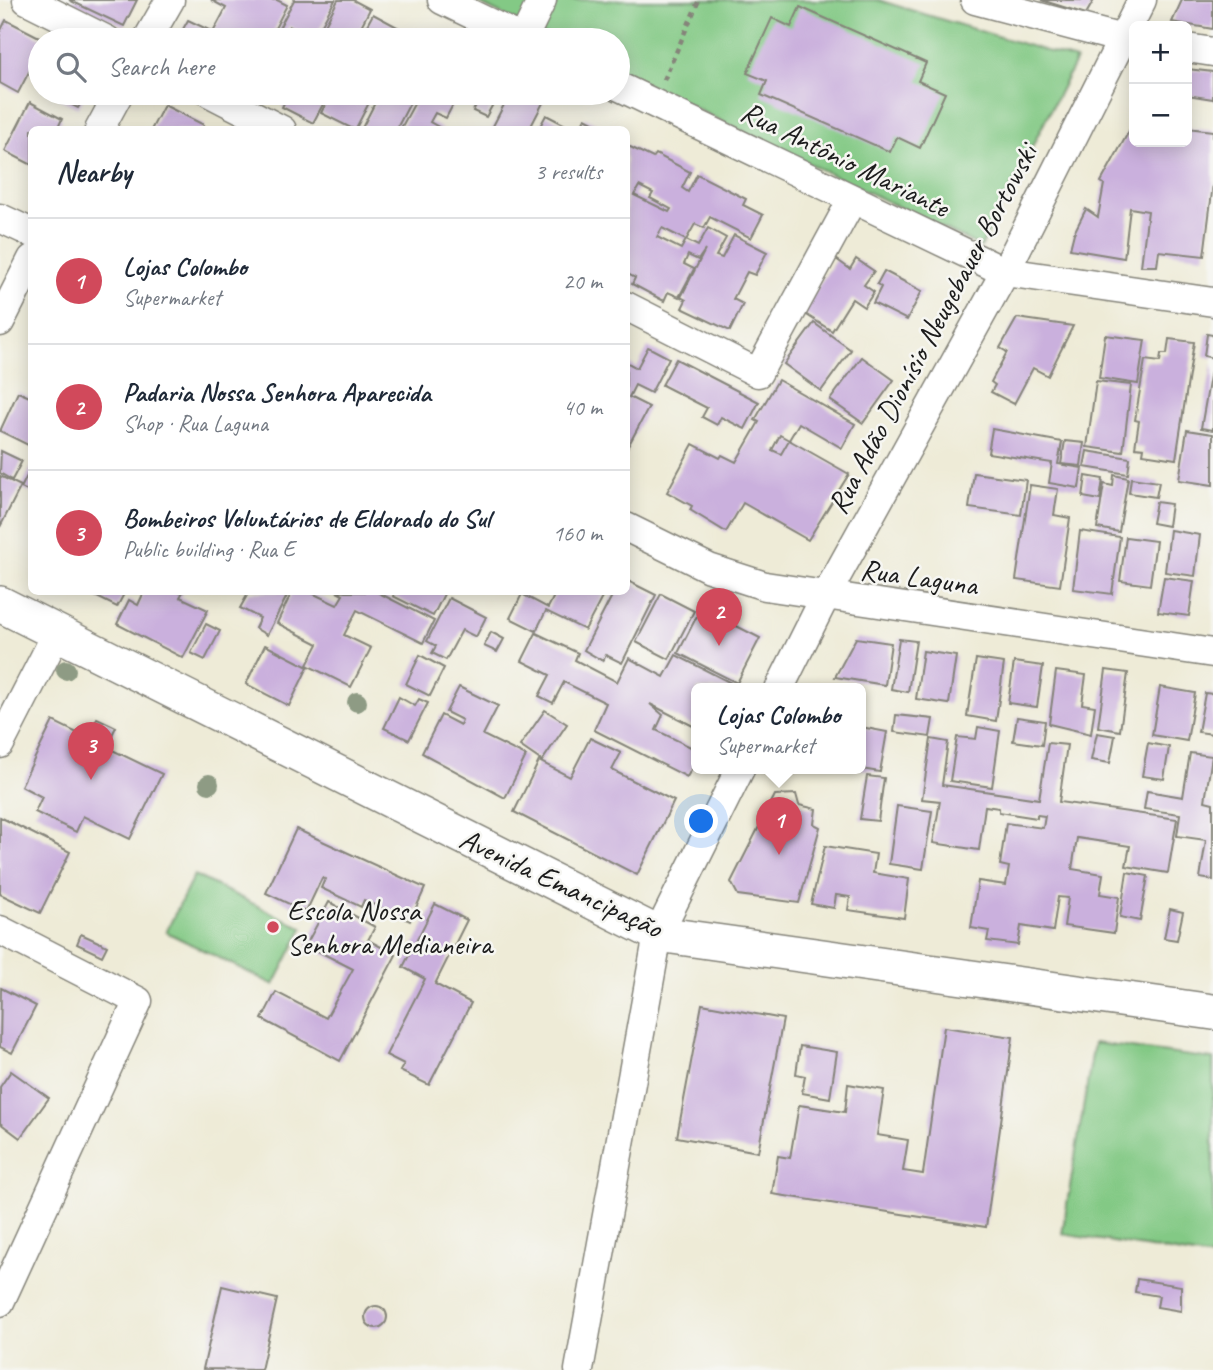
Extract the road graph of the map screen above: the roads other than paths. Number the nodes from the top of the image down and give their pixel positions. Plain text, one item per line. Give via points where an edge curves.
1 (27, 0) edge
2 (170, 0) edge
3 (442, 0) edge
4 (542, 0) edge
5 (975, 0) edge
6 (1142, 0) edge
7 (83, 28) edge
8 (154, 28) edge
9 (499, 28) edge
10 (529, 28) edge
11 (1128, 41) edge
12 (1192, 49) edge
13 (1213, 52) edge
14 (630, 92) edge
15 (113, 105) edge
16 (233, 105) edge
17 (101, 126) edge
18 (274, 126) edge
19 (852, 200) junction
20 (0, 218) edge
21 (28, 231) edge
22 (28, 267) edge
23 (1005, 272) junction
24 (1213, 302) edge
25 (630, 308) edge
26 (0, 322) edge
27 (630, 529) edge
28 (825, 597) junction
29 (0, 604) edge
30 (57, 633) junction
31 (1213, 653) edge
32 (782, 683) edge
33 (0, 744) edge
34 (738, 774) edge
35 (0, 930) edge
36 (658, 934) junction
37 (1213, 1012) edge
38 (0, 1302) edge
39 (579, 1370) edge

1 - 7 street
2 - 8 street
3 - 9 street
4 - 10 street
5 - 11 street
6 - 11 street, Rua Adão Dionísio Neugebauer Bortowski
11 - 23 street, Rua Adão Dionísio Neugebauer Bortowski
12 - 13 street
14 - 19 street, Rua Antônio Mariante
15 - 17 street
16 - 18 street
19 - 23 street, Rua Antônio Mariante
19 - 25 street via 758,373
20 - 21 street
22 - 26 street
23 - 24 street, Rua Antônio Mariante
23 - 28 street, Rua Adão Dionísio Neugebauer Bortowski
27 - 28 street, Rua Laguna via 709,568 765,586
28 - 31 street, Rua Laguna
28 - 32 street, Rua Adão Dionísio Neugebauer Bortowski
29 - 30 main road, Avenida Emancipação
30 - 33 street
30 - 36 main road, Avenida Emancipação
34 - 36 street
35 - 38 street via 138,1001
36 - 37 main road, Avenida Emancipação
36 - 39 street

